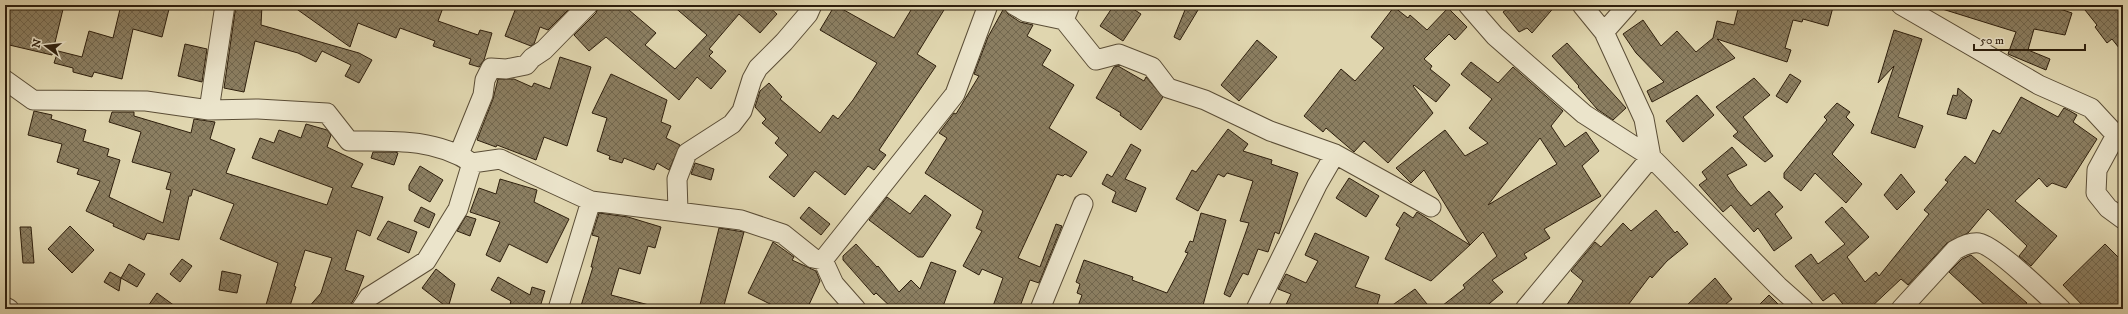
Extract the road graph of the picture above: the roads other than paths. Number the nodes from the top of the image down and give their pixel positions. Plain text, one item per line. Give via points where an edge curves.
1 (225, 5) edge
2 (588, 5) edge
3 (812, 5) edge
4 (988, 5) edge
5 (1014, 5) edge
6 (1468, 5) edge
7 (1582, 5) edge
8 (1628, 5) edge
9 (1901, 5) edge
10 (1067, 13) edge
11 (1604, 32) junction
12 (5, 80) edge
13 (209, 110) junction
14 (1335, 154) junction
15 (1651, 157) junction
16 (465, 158) junction
17 (591, 201) junction
18 (1083, 204) dead end
19 (1431, 207) dead end
20 (678, 211) junction
21 (2123, 219) edge
22 (823, 260) junction
23 (5, 307) edge
24 (9, 309) edge
25 (361, 309) edge
26 (558, 309) edge
27 (856, 309) edge
28 (1040, 309) edge
29 (1256, 309) edge
30 (1525, 309) edge
31 (1804, 309) edge
32 (1901, 309) edge
33 (2061, 309) edge

1 - 13 street
2 - 16 street via 526,65 491,68 484,80 483,95
3 - 20 street via 808,14 758,68 742,111 732,124 687,153 677,179
4 - 22 street via 955,94
5 - 10 street via 1026,12
6 - 15 street via 1495,36 1584,114
7 - 11 street
8 - 11 street
9 - 21 street via 2039,85 2091,108 2116,135 2097,170 2096,193 2108,208
10 - 14 street via 1096,60 1119,54 1152,68 1168,88 1205,100 1270,131
11 - 15 street via 1644,118
12 - 13 street via 33,100 146,101
13 - 16 street via 258,109 327,113 349,141 413,141
14 - 19 street
14 - 29 street via 1317,184
15 - 30 street
15 - 31 street via 1778,286
16 - 17 street via 500,159
16 - 25 street via 458,209 426,261 370,297
17 - 20 street
17 - 26 street
18 - 28 street
20 - 22 street via 742,220 783,234 813,258
22 - 27 street via 834,284
23 - 24 street
32 - 33 street via 1955,250 1979,243 1994,251

